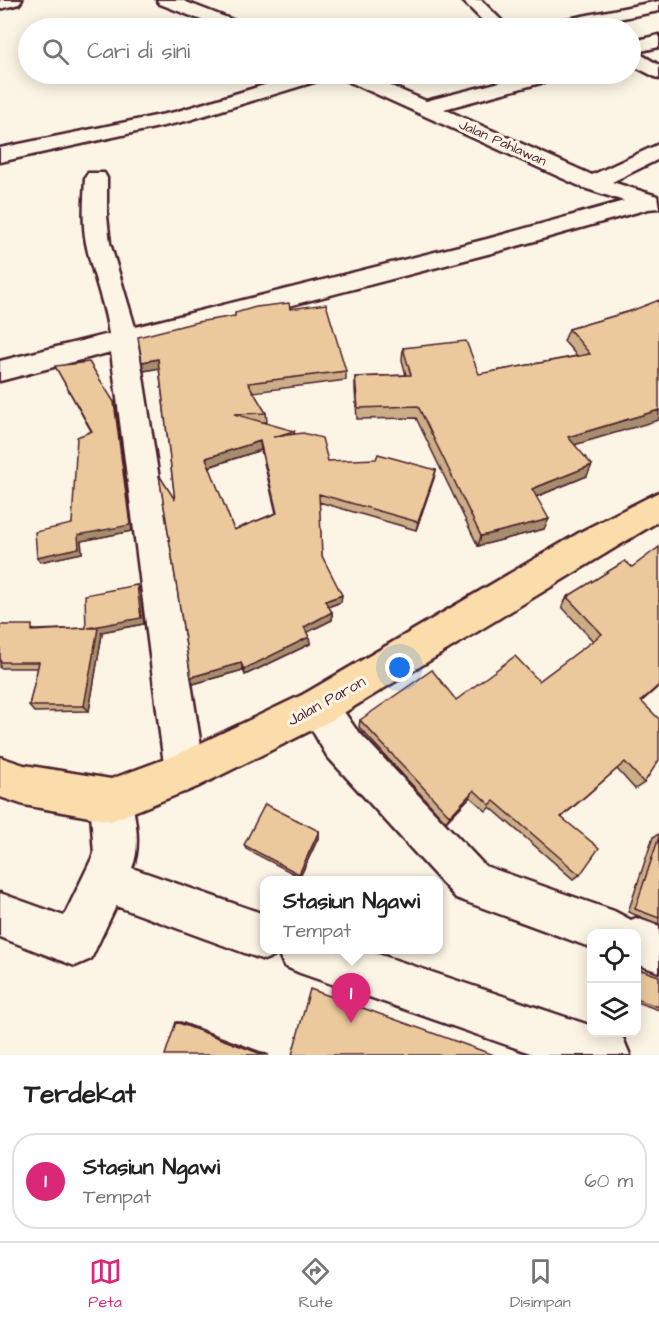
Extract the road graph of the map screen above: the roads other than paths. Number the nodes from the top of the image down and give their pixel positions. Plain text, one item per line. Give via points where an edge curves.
1 (13, 0) edge
2 (166, 0) edge
3 (471, 0) edge
4 (0, 4) edge
5 (659, 6) edge
6 (212, 18) edge
7 (490, 18) edge
8 (598, 18) edge
9 (659, 41) edge
10 (641, 45) edge
11 (641, 63) edge
12 (659, 74) edge
13 (287, 84) edge
14 (371, 84) edge
15 (515, 84) edge
16 (425, 108) junction
17 (659, 151) edge
18 (0, 156) edge
19 (96, 178) dead end
20 (592, 183) junction
21 (654, 204) edge
22 (122, 342) junction
23 (0, 371) edge
24 (659, 505) edge
25 (318, 707) junction
26 (185, 772) junction
27 (2, 781) edge
28 (111, 800) junction
29 (105, 880) junction
30 (0, 915) edge
31 (602, 929) edge
32 (260, 936) edge
33 (641, 943) edge
34 (659, 949) edge
35 (312, 954) edge
36 (606, 1055) edge

1 - 4 street
2 - 6 street
3 - 7 street
5 - 8 street
9 - 10 street
11 - 12 street
13 - 18 street via 179,117
14 - 16 street, Jalan Pahlawan
15 - 16 street
16 - 20 street, Jalan Pahlawan
17 - 20 street
19 - 22 street via 94,216 98,243 120,316
20 - 21 street, Jalan Pahlawan
21 - 22 street
22 - 23 street
22 - 26 street
24 - 25 main road, Jalan Paron
25 - 26 main road, Jalan Paron
25 - 31 street via 341,742 471,884
26 - 28 main road, Jalan Paron
27 - 28 main road
28 - 29 street via 116,855
29 - 30 street via 75,943
29 - 32 street
33 - 34 street
35 - 36 street

